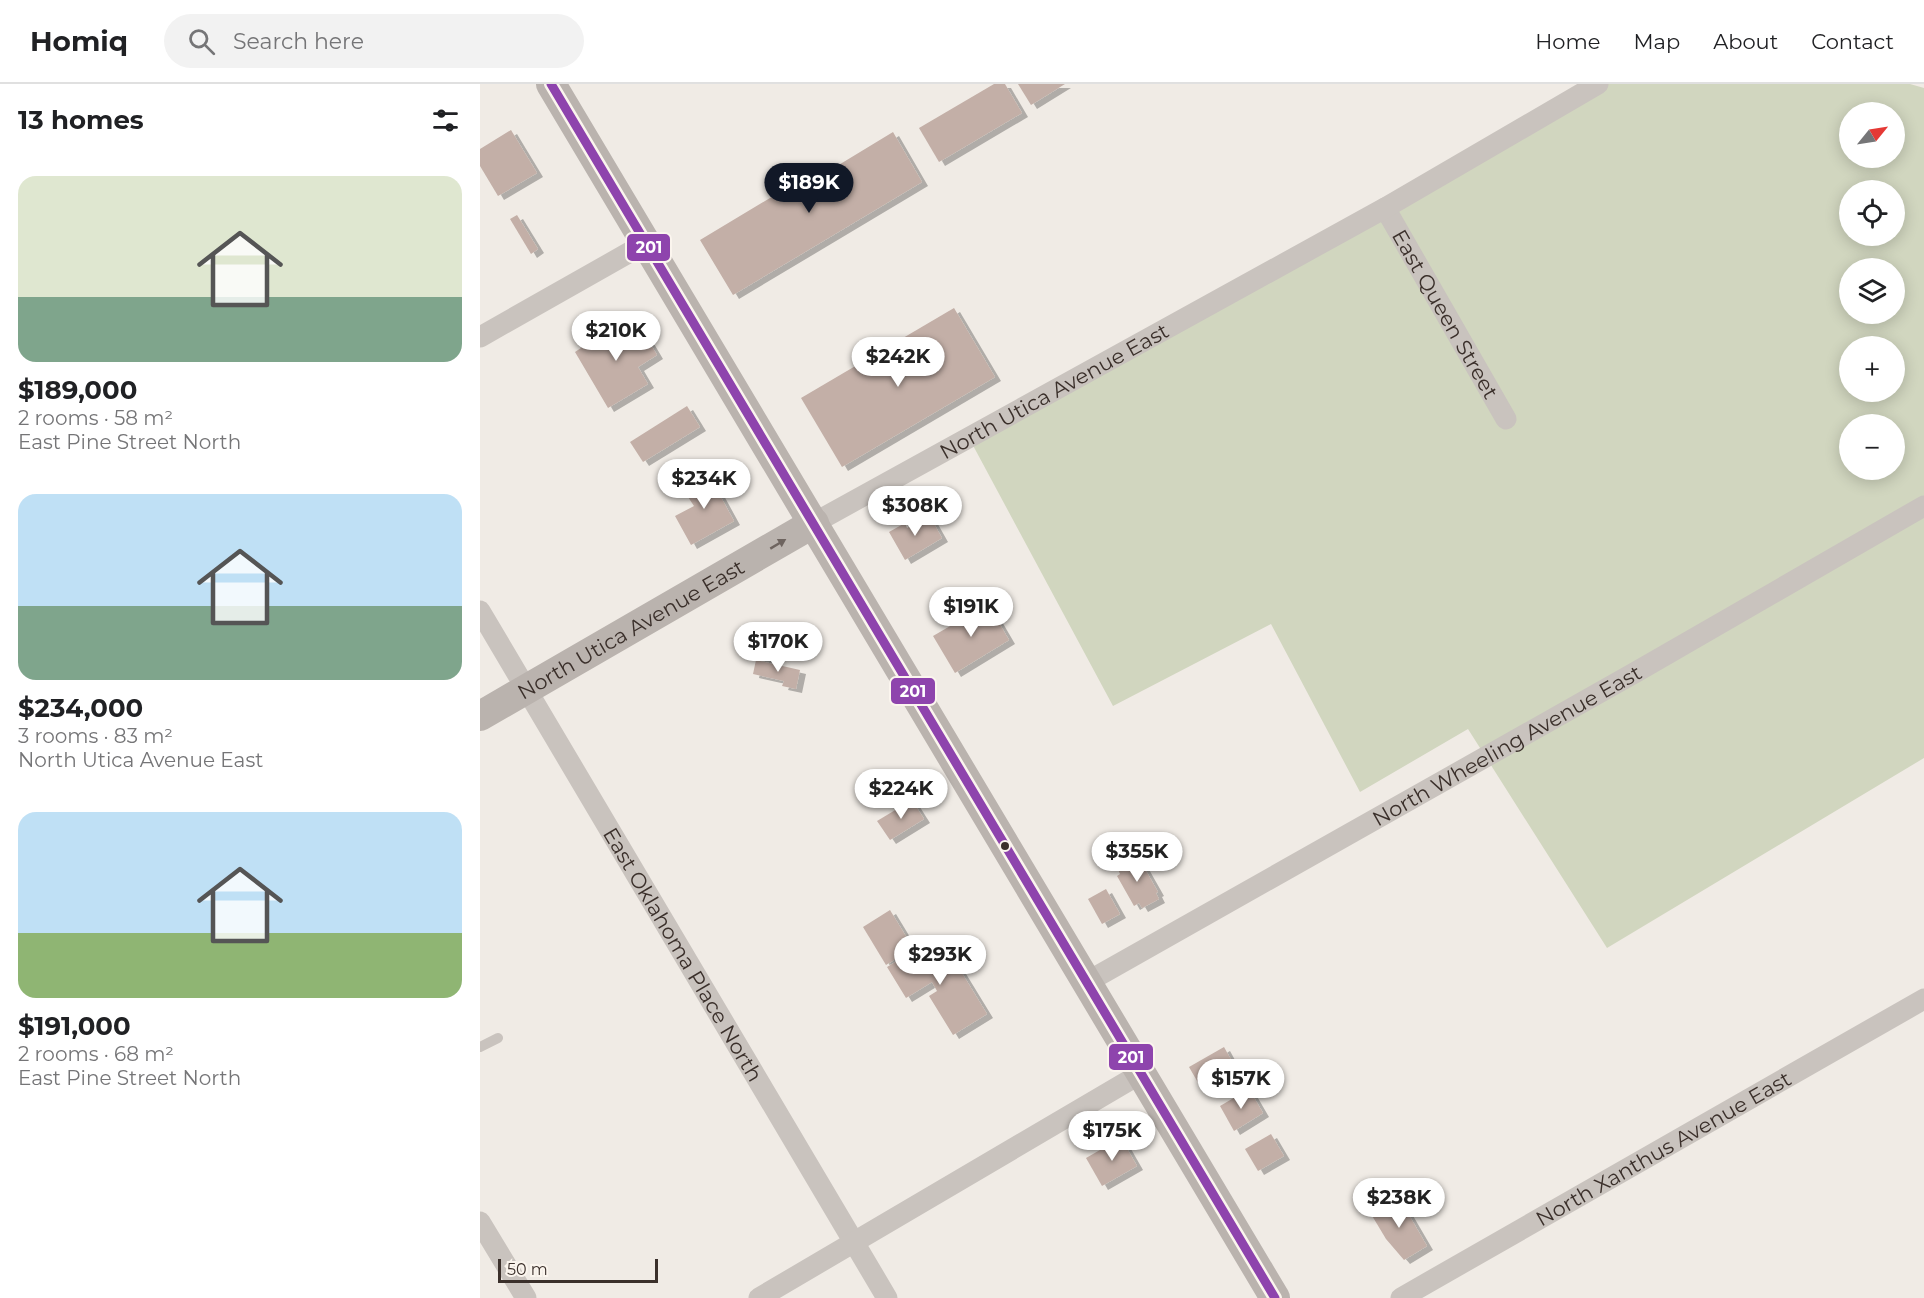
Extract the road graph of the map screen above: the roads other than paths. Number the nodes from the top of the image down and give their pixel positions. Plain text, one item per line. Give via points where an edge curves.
1 (551, 84) edge
2 (1598, 84) edge
3 (1385, 208) junction
4 (646, 243) junction
5 (480, 338) edge
6 (1506, 419) dead end
7 (1924, 506) edge
8 (814, 523) junction
9 (480, 611) edge
10 (527, 688) junction
11 (480, 716) edge
12 (1087, 982) junction
13 (1924, 999) edge
14 (498, 1038) dead end
15 (480, 1047) edge
16 (1140, 1074) junction
17 (480, 1222) edge
18 (853, 1241) junction
19 (526, 1298) edge
20 (759, 1298) edge
21 (887, 1298) edge
22 (1275, 1298) edge
23 (1401, 1298) edge

1 - 4 main road
2 - 3 street, North Utica Avenue East
3 - 6 street, East Queen Street
3 - 8 street, North Utica Avenue East
4 - 5 street
4 - 8 main road
7 - 12 street, North Wheeling Avenue East
10 -> 8 main road, North Utica Avenue East
8 - 12 main road
9 - 10 street, East Oklahoma Place North
10 - 11 main road, North Utica Avenue East
10 - 18 street, East Oklahoma Place North
12 - 16 main road
13 - 23 street, North Xanthus Avenue East
14 - 15 lane
16 - 18 street
16 - 22 main road
17 - 19 street
18 - 20 street
18 - 21 street, East Oklahoma Place North

